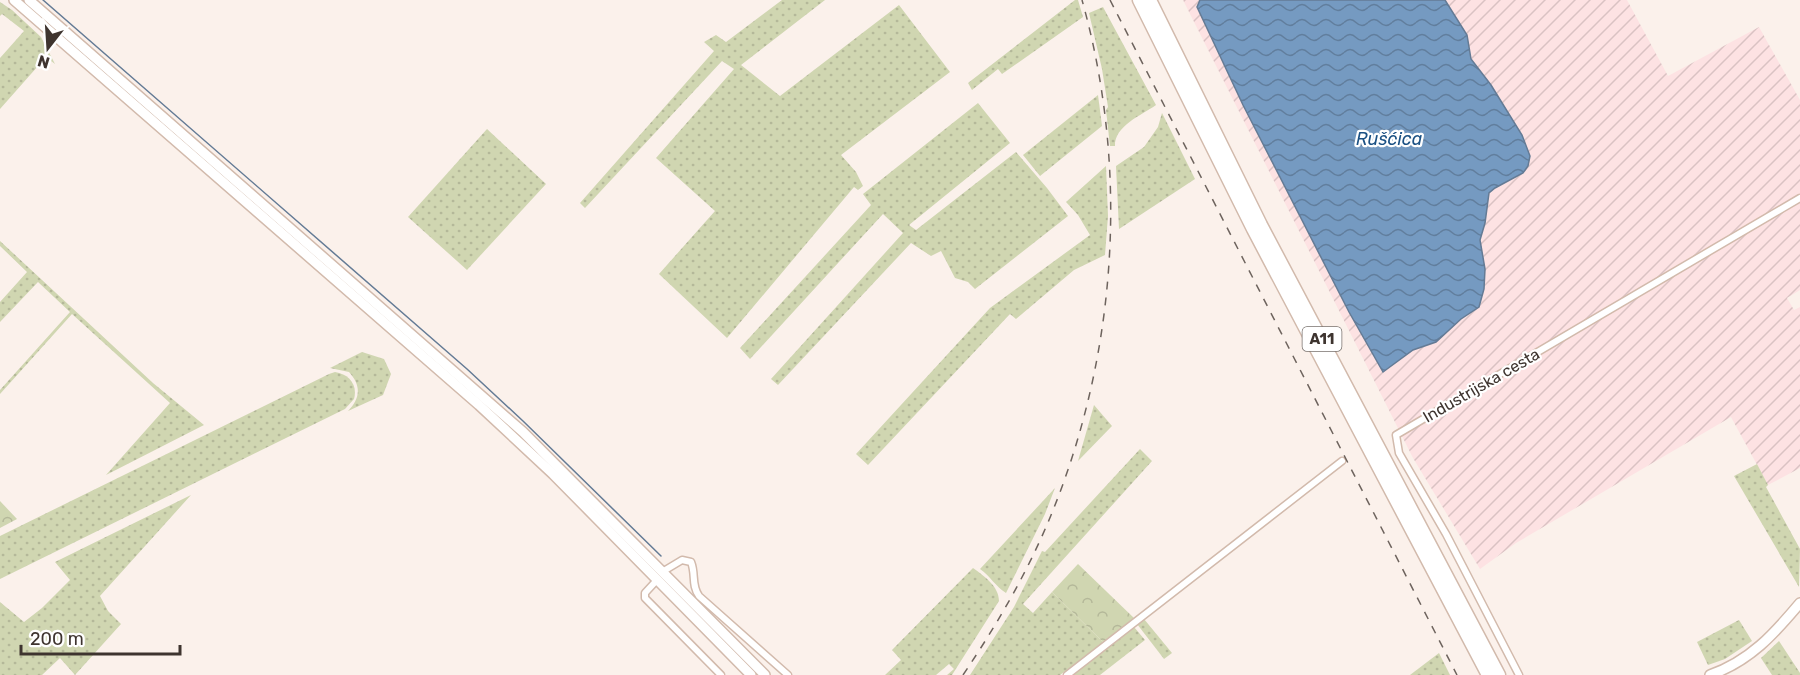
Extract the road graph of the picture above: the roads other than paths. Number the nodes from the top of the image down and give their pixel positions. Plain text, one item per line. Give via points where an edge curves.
1 (14, 0) edge
2 (29, 0) edge
3 (1139, 0) edge
4 (1150, 0) edge
5 (1800, 198) edge
6 (1342, 460) dead end
7 (660, 576) junction
8 (1800, 603) edge
9 (721, 675) edge
10 (751, 675) edge
11 (765, 675) edge
12 (788, 675) edge
13 (1067, 675) edge
14 (1488, 675) edge
15 (1499, 675) edge
16 (1519, 675) edge
17 (1710, 675) edge

1 - 7 main road via 479,405
2 - 7 main road via 493,404 608,516
3 - 14 highway, A11 via 1259,240
4 - 15 highway, A11 via 1261,225
5 - 16 street, Industrijska cesta via 1396,435 1400,453
6 - 13 street
7 - 9 street via 645,598
7 - 10 main road
7 - 11 main road
7 - 12 street via 675,562 689,561 699,596
8 - 17 main road via 1759,648

